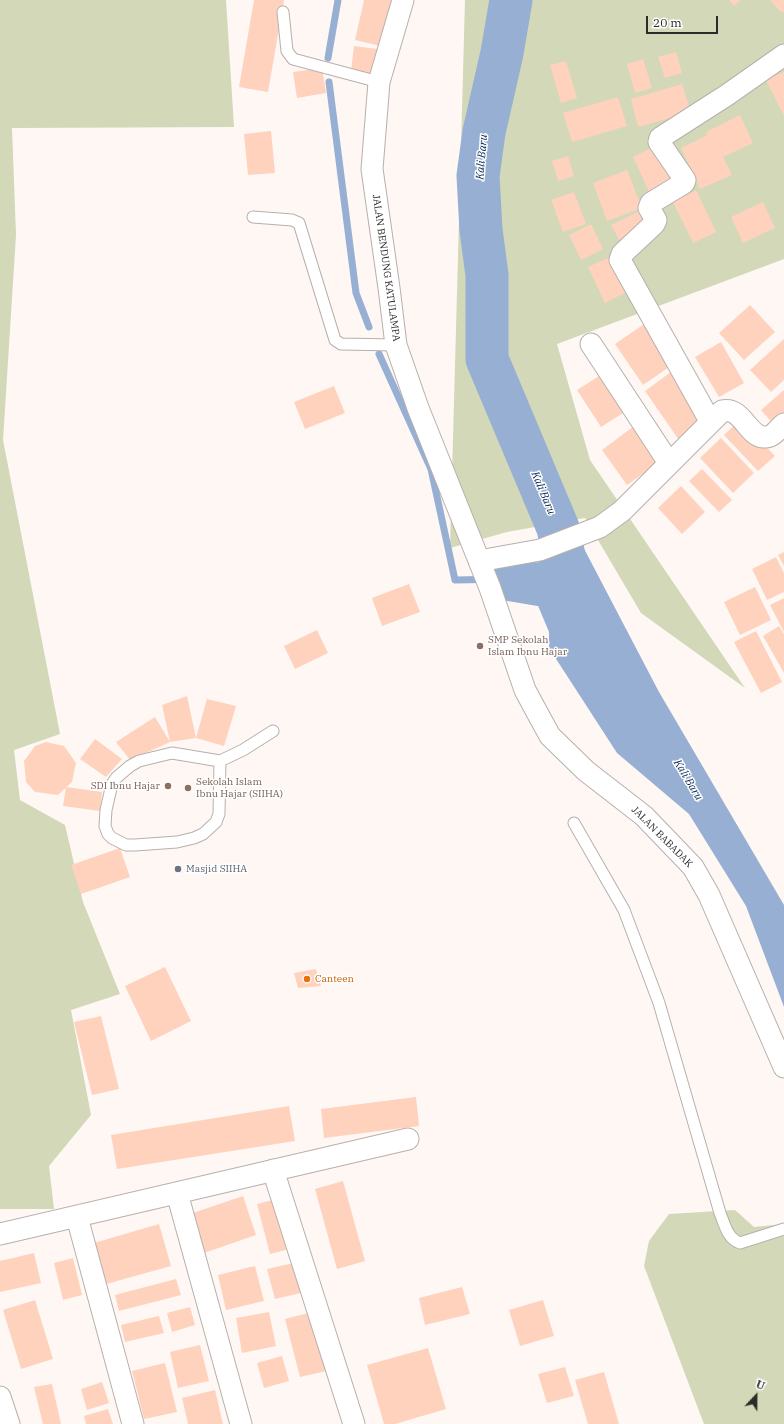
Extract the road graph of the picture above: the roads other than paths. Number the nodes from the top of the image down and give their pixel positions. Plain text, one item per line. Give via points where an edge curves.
1 (403, 0) edge
2 (283, 12) dead end
3 (784, 55) edge
4 (379, 82) junction
5 (253, 217) dead end
6 (591, 344) dead end
7 (396, 345) junction
8 (710, 421) junction
9 (784, 424) edge
10 (669, 463) junction
11 (484, 574) junction
12 (273, 731) dead end
13 (220, 761) junction
14 (574, 823) dead end
15 (784, 1068) edge
16 (408, 1139) dead end
17 (273, 1170) junction
18 (177, 1193) junction
19 (77, 1217) junction
20 (784, 1229) edge
21 (0, 1234) edge
22 (0, 1397) edge
23 (9, 1424) edge
24 (132, 1424) edge
25 (241, 1424) edge
26 (354, 1424) edge

1 - 4 street, JALAN BENDUNG KATULAMPA
2 - 4 lane via 287,51 293,59
3 - 8 street via 660,138 659,142 685,180 651,203 649,208 656,220 654,224 622,254 620,260
4 - 7 street, JALAN BENDUNG KATULAMPA via 372,169
5 - 7 lane via 292,220 299,223 335,340 341,344
6 - 10 street
7 - 11 street, JALAN BENDUNG KATULAMPA
8 - 9 street via 719,412 730,410 764,438 772,435
8 - 10 street
10 - 11 street via 622,512 600,527
11 - 15 street, JALAN BABADAK via 525,690 550,736 586,770 644,816 693,867 709,895
12 - 13 lane
13 - 13 lane via 172,753 139,761 130,766 112,784 106,810 108,834 117,842 126,845 184,841 204,834 216,822 218,816
14 - 20 lane via 624,910 654,989 728,1234 740,1243
16 - 17 street
17 - 18 street
17 - 26 street
18 - 19 street
18 - 25 street
19 - 21 street
19 - 24 street
22 - 23 street

